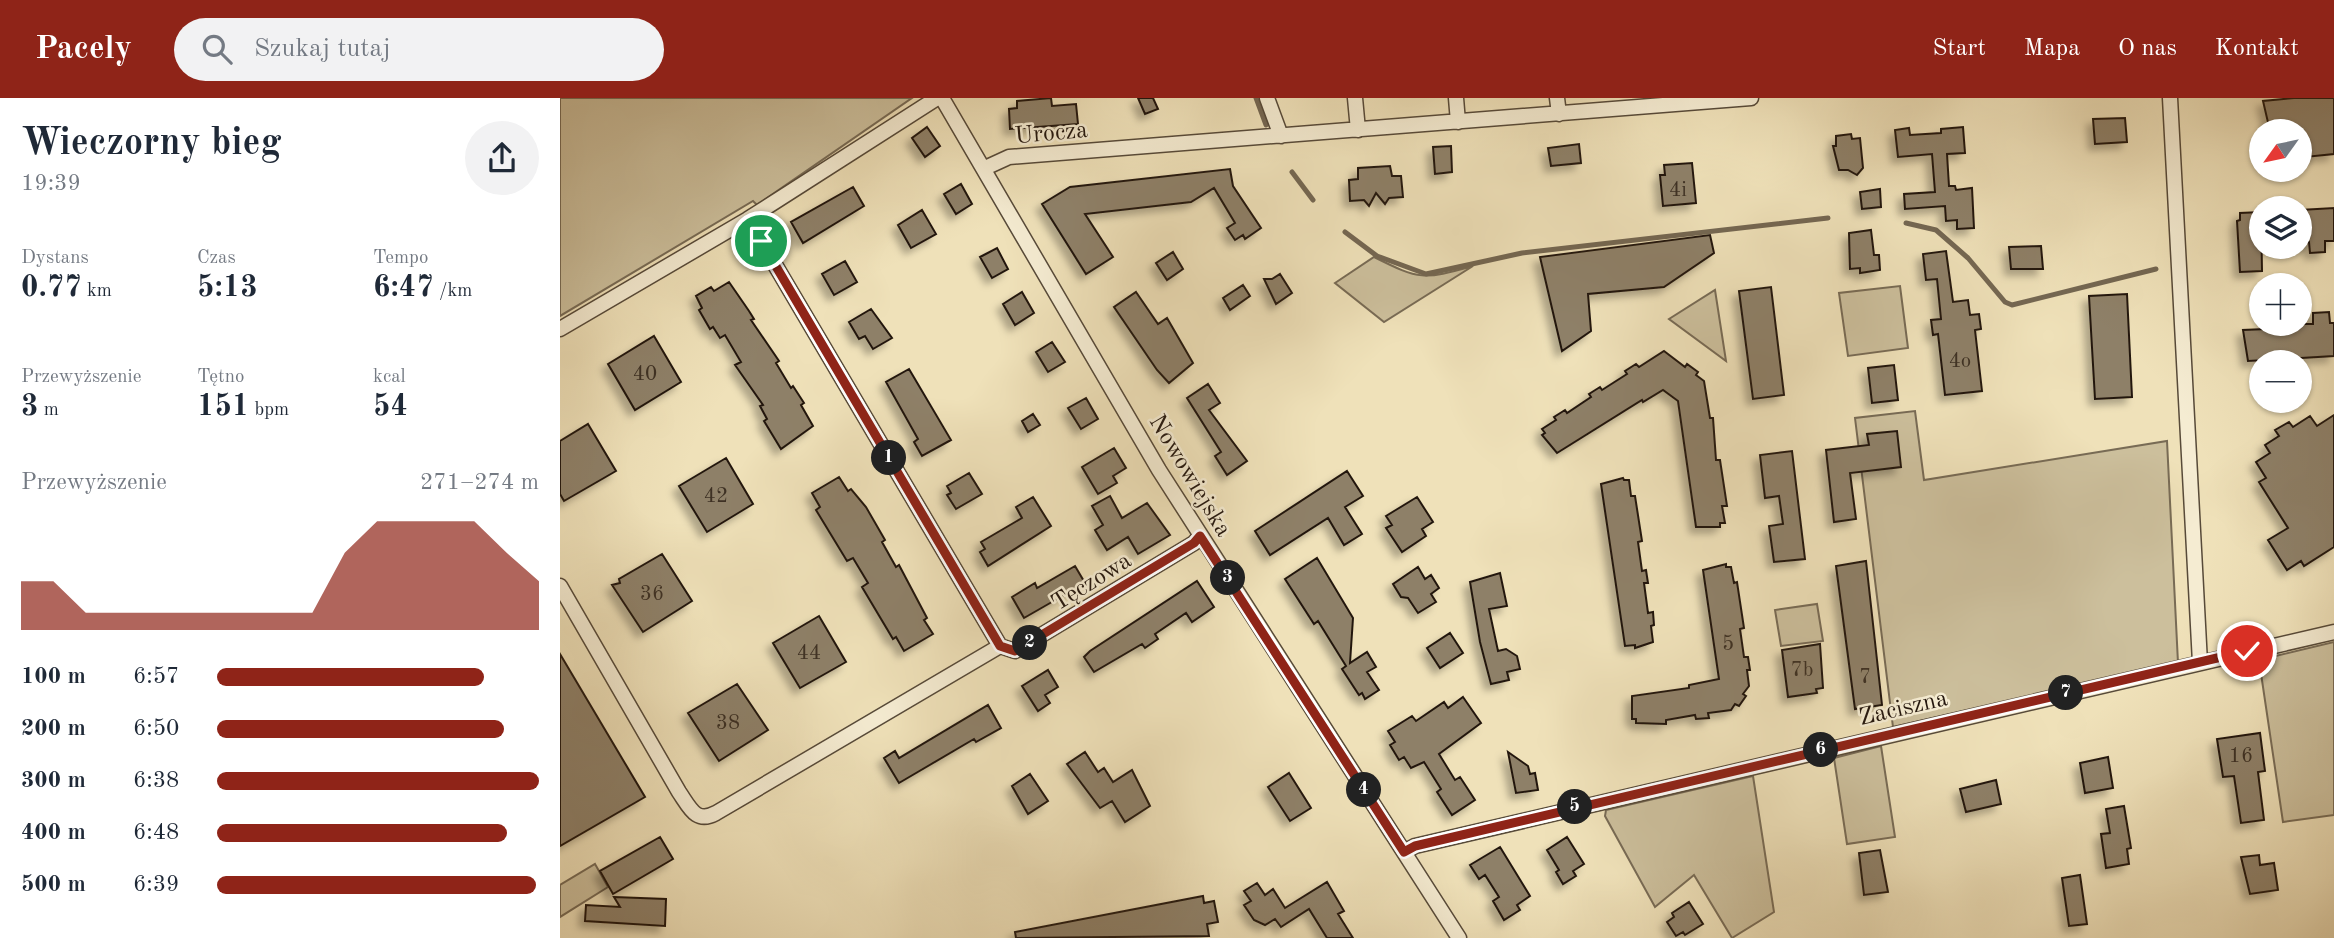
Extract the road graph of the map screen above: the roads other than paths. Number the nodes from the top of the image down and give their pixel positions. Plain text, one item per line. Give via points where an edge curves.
1 (937, 98) edge
2 (943, 98) edge
3 (1267, 98) edge
4 (1355, 98) edge
5 (1456, 98) edge
6 (1557, 98) edge
7 (1751, 98) edge
8 (2170, 98) edge
9 (1663, 101) edge
10 (1559, 114) junction
11 (1458, 122) junction
12 (1358, 130) junction
13 (1281, 136) junction
14 (985, 168) junction
15 (748, 219) junction
16 (560, 329) edge
17 (1200, 536) junction
18 (560, 586) edge
19 (2334, 632) edge
20 (1000, 646) junction
21 (2200, 663) junction
22 (1404, 852) junction
23 (1459, 938) edge

1 - 15 street
2 - 14 street, Nowowiejska
3 - 13 street
4 - 12 street
5 - 11 street
6 - 10 street
7 - 9 street, Urocza
8 - 21 street
9 - 10 street, Urocza
10 - 11 street, Urocza
11 - 12 street, Urocza
12 - 13 street, Urocza
13 - 14 street, Urocza via 1009,157
14 - 17 street, Nowowiejska
15 - 16 street
15 - 20 street
17 - 20 street, Tęczowa via 1015,651
17 - 22 street, Nowowiejska
18 - 20 street via 679,792 702,818
19 - 21 street, Zaciszna
21 - 22 street, Zaciszna via 1589,804
22 - 23 street, Nowowiejska

